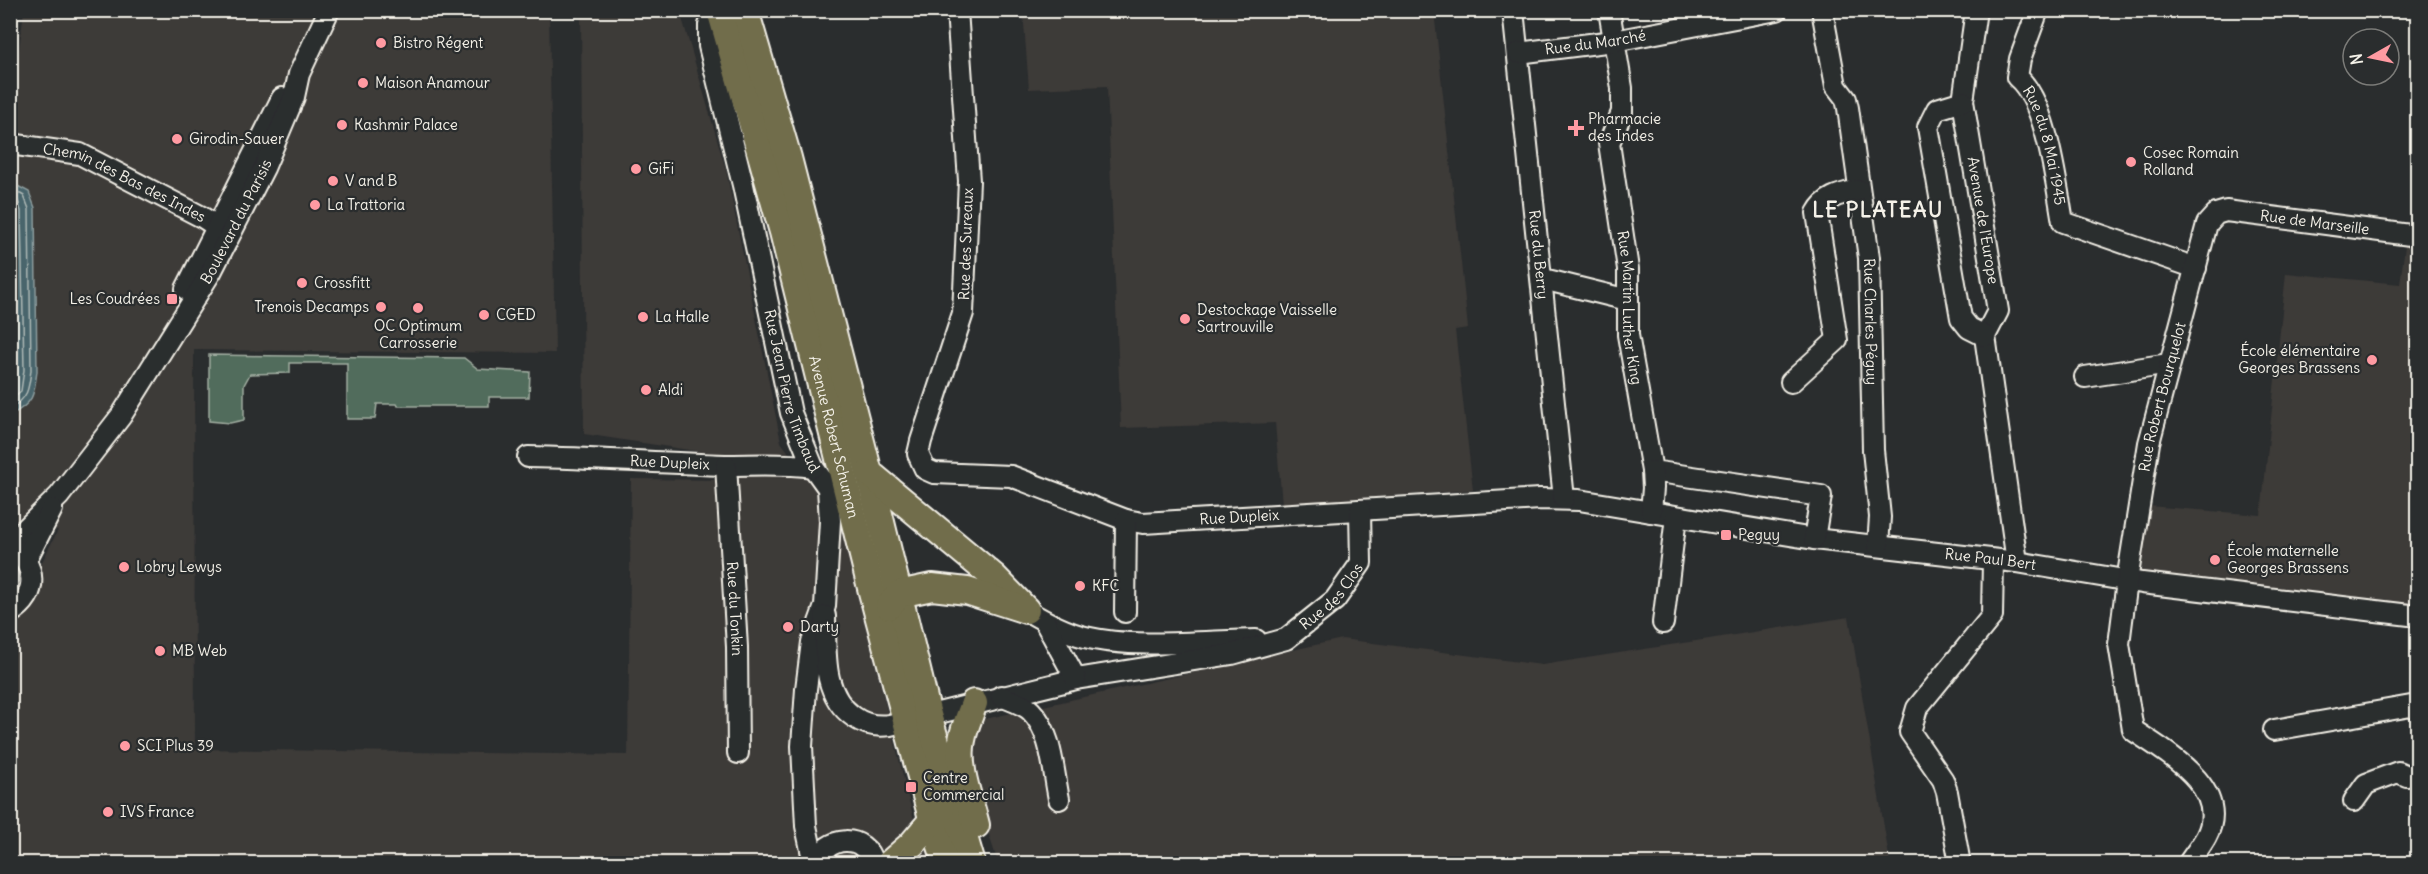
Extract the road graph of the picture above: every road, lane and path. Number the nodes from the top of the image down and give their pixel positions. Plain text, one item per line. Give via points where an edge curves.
1 (329, 10) edge
2 (957, 10) edge
3 (1513, 10) edge
4 (1609, 10) edge
5 (1778, 10) edge
6 (1822, 10) edge
7 (1976, 10) edge
8 (2038, 10) edge
9 (724, 15) edge
10 (1614, 40) junction
11 (1518, 52) junction
12 (1963, 101) junction
13 (10, 144) edge
14 (1859, 190) junction
15 (2212, 217) joint
16 (224, 231) junction
17 (783, 232) junction
18 (2418, 236) edge
19 (2196, 268) junction
20 (1543, 279) junction
21 (1628, 300) junction
22 (1984, 336) junction
23 (2169, 364) junction
24 (2085, 377) dead end
25 (1791, 382) dead end
26 (528, 457) dead end
27 (726, 465) junction
28 (813, 467) junction
29 (925, 469) joint
30 (1652, 471) junction
31 (869, 473) junction
32 (828, 488) junction
33 (59, 496) junction
34 (1564, 499) junction
35 (1360, 510) junction
36 (1651, 512) junction
37 (1676, 517) junction
38 (1126, 520) junction
39 (1814, 539) junction
40 (10, 545) edge
41 (1878, 546) junction
42 (26, 560) junction
43 (1993, 561) junction
44 (2017, 562) junction
45 (2127, 581) junction
46 (899, 594) junction
47 (825, 606) junction
48 (1125, 612) dead end
49 (10, 613) edge
50 (1035, 616) junction
51 (2418, 616) edge
52 (879, 617) junction
53 (1663, 623) dead end
54 (1286, 639) junction
55 (1076, 679) junction
56 (1001, 696) junction
57 (974, 703) junction
58 (2418, 710) edge
59 (917, 718) junction
60 (2274, 730) dead end
61 (738, 753) dead end
62 (2418, 774) edge
63 (951, 796) junction
64 (1059, 799) dead end
65 (2354, 801) dead end
66 (933, 822) junction
67 (815, 864) edge
68 (873, 864) edge
69 (889, 864) edge
70 (947, 864) edge
71 (972, 864) edge
72 (985, 864) edge
73 (1960, 864) edge
74 (2188, 864) edge

1 - 16 street, Boulevard du Parisis via 299,74 294,97 264,168
2 - 29 street, Rue des Sureaux via 969,181 963,313 921,441 918,454
3 - 11 street, Rue du Berry
4 - 10 street
5 - 10 street, Rue du Marché
6 - 14 street, Rue Charles Péguy via 1836,87 1846,99
7 - 12 street, Avenue de l'Europe
8 - 19 street, Rue du 8 Mai 1945 via 2017,77 2038,105 2063,222
9 - 17 main road, Avenue Robert Schuman
9 - 28 street, Rue Jean Pierre Timbaud via 709,46 791,413
9 - 31 main road, Avenue Robert Schuman via 758,53
10 - 11 street, Rue du Marché
10 - 21 street, Rue Martin Luther King via 1622,112 1609,143 1628,270
11 - 20 street, Rue du Berry
12 - 22 street, Avenue de l'Europe via 1998,311
12 - 22 street via 1937,109 1928,127 1961,318
13 - 16 street, Chemin des Bas des Indes via 80,154
14 - 25 street via 1831,198 1822,203 1817,213 1837,340
14 - 41 street, Rue Charles Péguy via 1869,258
15 - 18 street, Rue de Marseille via 2226,211
15 - 19 street, Rue Robert Bourquelot via 2206,224
16 - 33 street, Boulevard du Parisis via 211,272 156,361 121,416
17 - 32 main road via 795,330
17 - 52 main road, Avenue Robert Schuman
19 - 23 street, Rue Robert Bourquelot
20 - 21 street
20 - 34 street, Rue du Berry
21 - 30 street, Rue Martin Luther King via 1628,335
22 - 44 street
23 - 24 street
23 - 45 street, Rue Robert Bourquelot via 2149,443
26 - 27 street, Rue Dupleix
27 - 28 street, Rue Dupleix
27 - 61 street, Rue du Tonkin via 737,647
28 - 32 street, Rue Jean Pierre Timbaud
29 - 38 street, Rue Dupleix via 934,473 1011,476
30 - 36 street, Rue Martin Luther King
30 - 39 street via 1821,496
31 - 46 main road, Avenue Robert Schuman
31 - 50 main road
32 - 47 street, Rue Jean Pierre Timbaud
33 - 40 street, Boulevard du Parisis
33 - 42 street, Boulevard du Parisis
34 - 35 street, Rue Dupleix
34 - 36 street, Rue Paul Bert
35 - 38 street, Rue Dupleix via 1143,523
35 - 54 street, Rue des Clos via 1361,563 1335,600
36 - 37 street, Rue Paul Bert
37 - 39 street, Rue Paul Bert
37 - 53 street
38 - 48 street
39 - 41 street, Rue Paul Bert
40 - 42 street
41 - 43 street, Rue Paul Bert
42 - 49 street via 31,570 30,590 26,600
43 - 44 street, Rue Paul Bert
43 - 73 street via 1992,616 1917,708 1910,732 1943,780
44 - 45 street, Rue Paul Bert
45 - 51 street, Rue Paul Bert
45 - 74 street, Rue Robert Bourquelot via 2119,644 2133,730 2188,768 2204,788 2211,805 2212,821 2207,836
46 - 50 main road via 932,587 951,588
46 - 52 main road
46 - 59 main road, Avenue Robert Schuman
47 - 59 street via 829,680 841,704 850,714 871,725
47 - 67 street, Rue Jean Pierre Timbaud via 812,642 802,746 806,826
50 - 54 street via 1084,637 1130,643
50 - 55 street
52 - 59 main road, Avenue Robert Schuman
54 - 55 street via 1232,654
55 - 56 street
56 - 57 street
56 - 64 street via 1029,709 1041,724
57 - 59 street
57 - 72 main road via 961,752
58 - 60 street via 2411,706
59 - 63 main road, Avenue Robert Schuman
59 - 66 main road, Avenue Robert Schuman
62 - 65 street via 2407,776 2398,772 2367,784
63 - 66 main road
63 - 71 main road, Avenue Robert Schuman
66 - 69 main road
66 - 70 main road, Avenue Robert Schuman
67 - 68 street via 824,848 842,840 860,844

